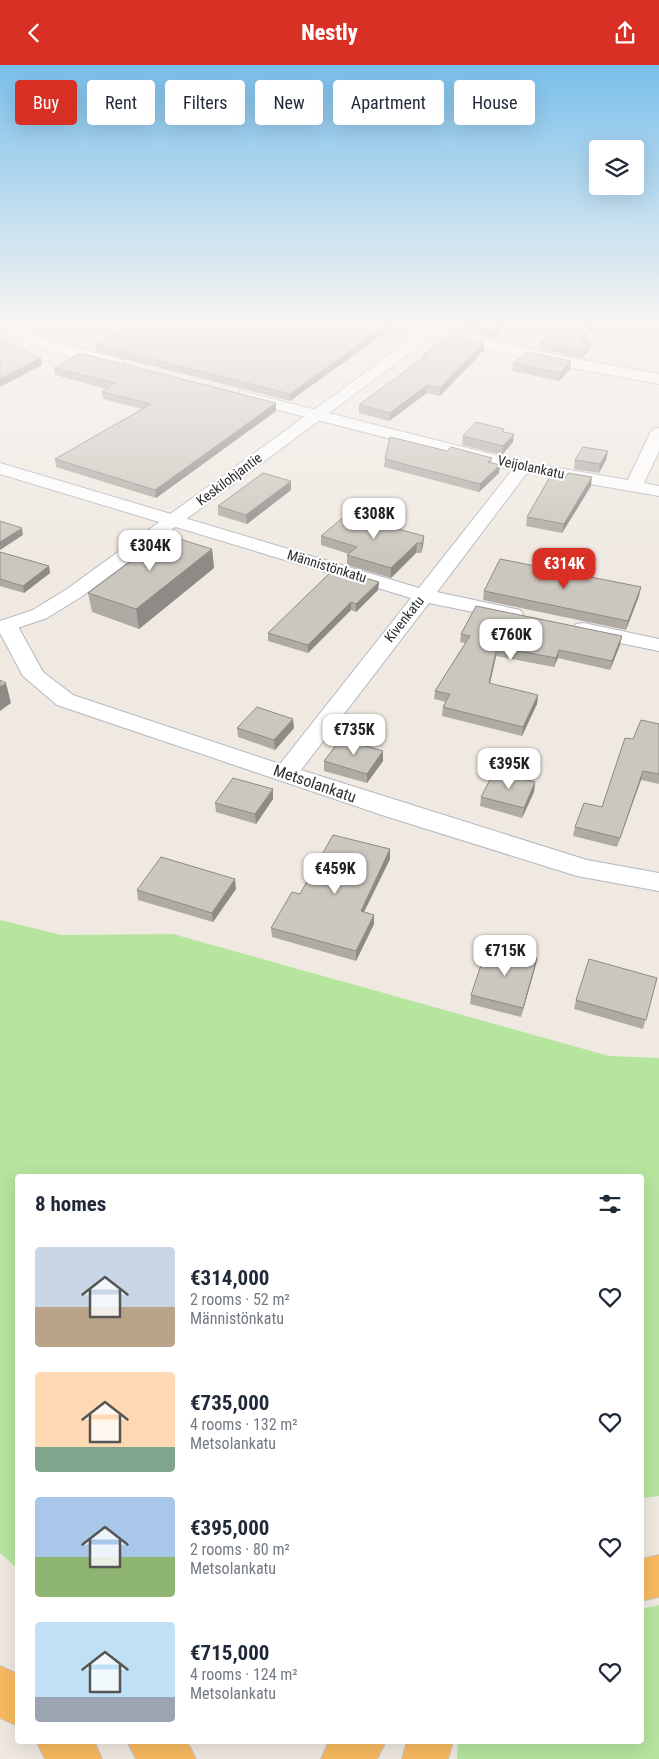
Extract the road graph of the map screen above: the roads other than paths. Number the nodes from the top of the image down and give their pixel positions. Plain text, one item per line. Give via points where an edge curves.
1 (260, 401) edge
2 (334, 401) edge
3 (314, 415) junction
4 (659, 433) edge
5 (523, 467) junction
6 (0, 468) edge
7 (634, 486) junction
8 (659, 491) edge
9 (176, 519) junction
10 (422, 595) junction
11 (536, 619) edge
12 (564, 625) edge
13 (4, 627) edge
14 (659, 645) edge
15 (286, 773) junction
16 (659, 881) edge
17 (659, 1576) edge
18 (644, 1579) edge
19 (0, 1684) edge
20 (0, 1688) edge
21 (15, 1688) edge
22 (15, 1701) edge
23 (62, 1744) edge
24 (154, 1744) edge
25 (360, 1744) edge
26 (429, 1744) edge
27 (79, 1759) edge
28 (173, 1759) edge
29 (344, 1759) edge
30 (425, 1759) edge

1 - 3 street, Veijolankatu
2 - 3 street, Keskilohjantie
3 - 5 street, Veijolankatu
3 - 9 street, Keskilohjantie
4 - 7 street
5 - 7 street, Veijolankatu
5 - 10 street, Kivenkatu
6 - 9 street, Männistönkatu
7 - 8 street, Veijolankatu
9 - 10 street, Männistönkatu
9 - 13 street, Keskilohjantie via 74,593 40,614
10 - 11 street, Männistönkatu
10 - 15 street, Kivenkatu
12 - 14 street
13 - 15 street, Metsolankatu via 34,676 65,700
15 - 16 street, Metsolankatu via 586,869
17 - 18 highway
19 - 21 highway
20 - 22 highway
23 - 27 highway
24 - 28 highway
25 - 29 highway
26 - 30 highway

